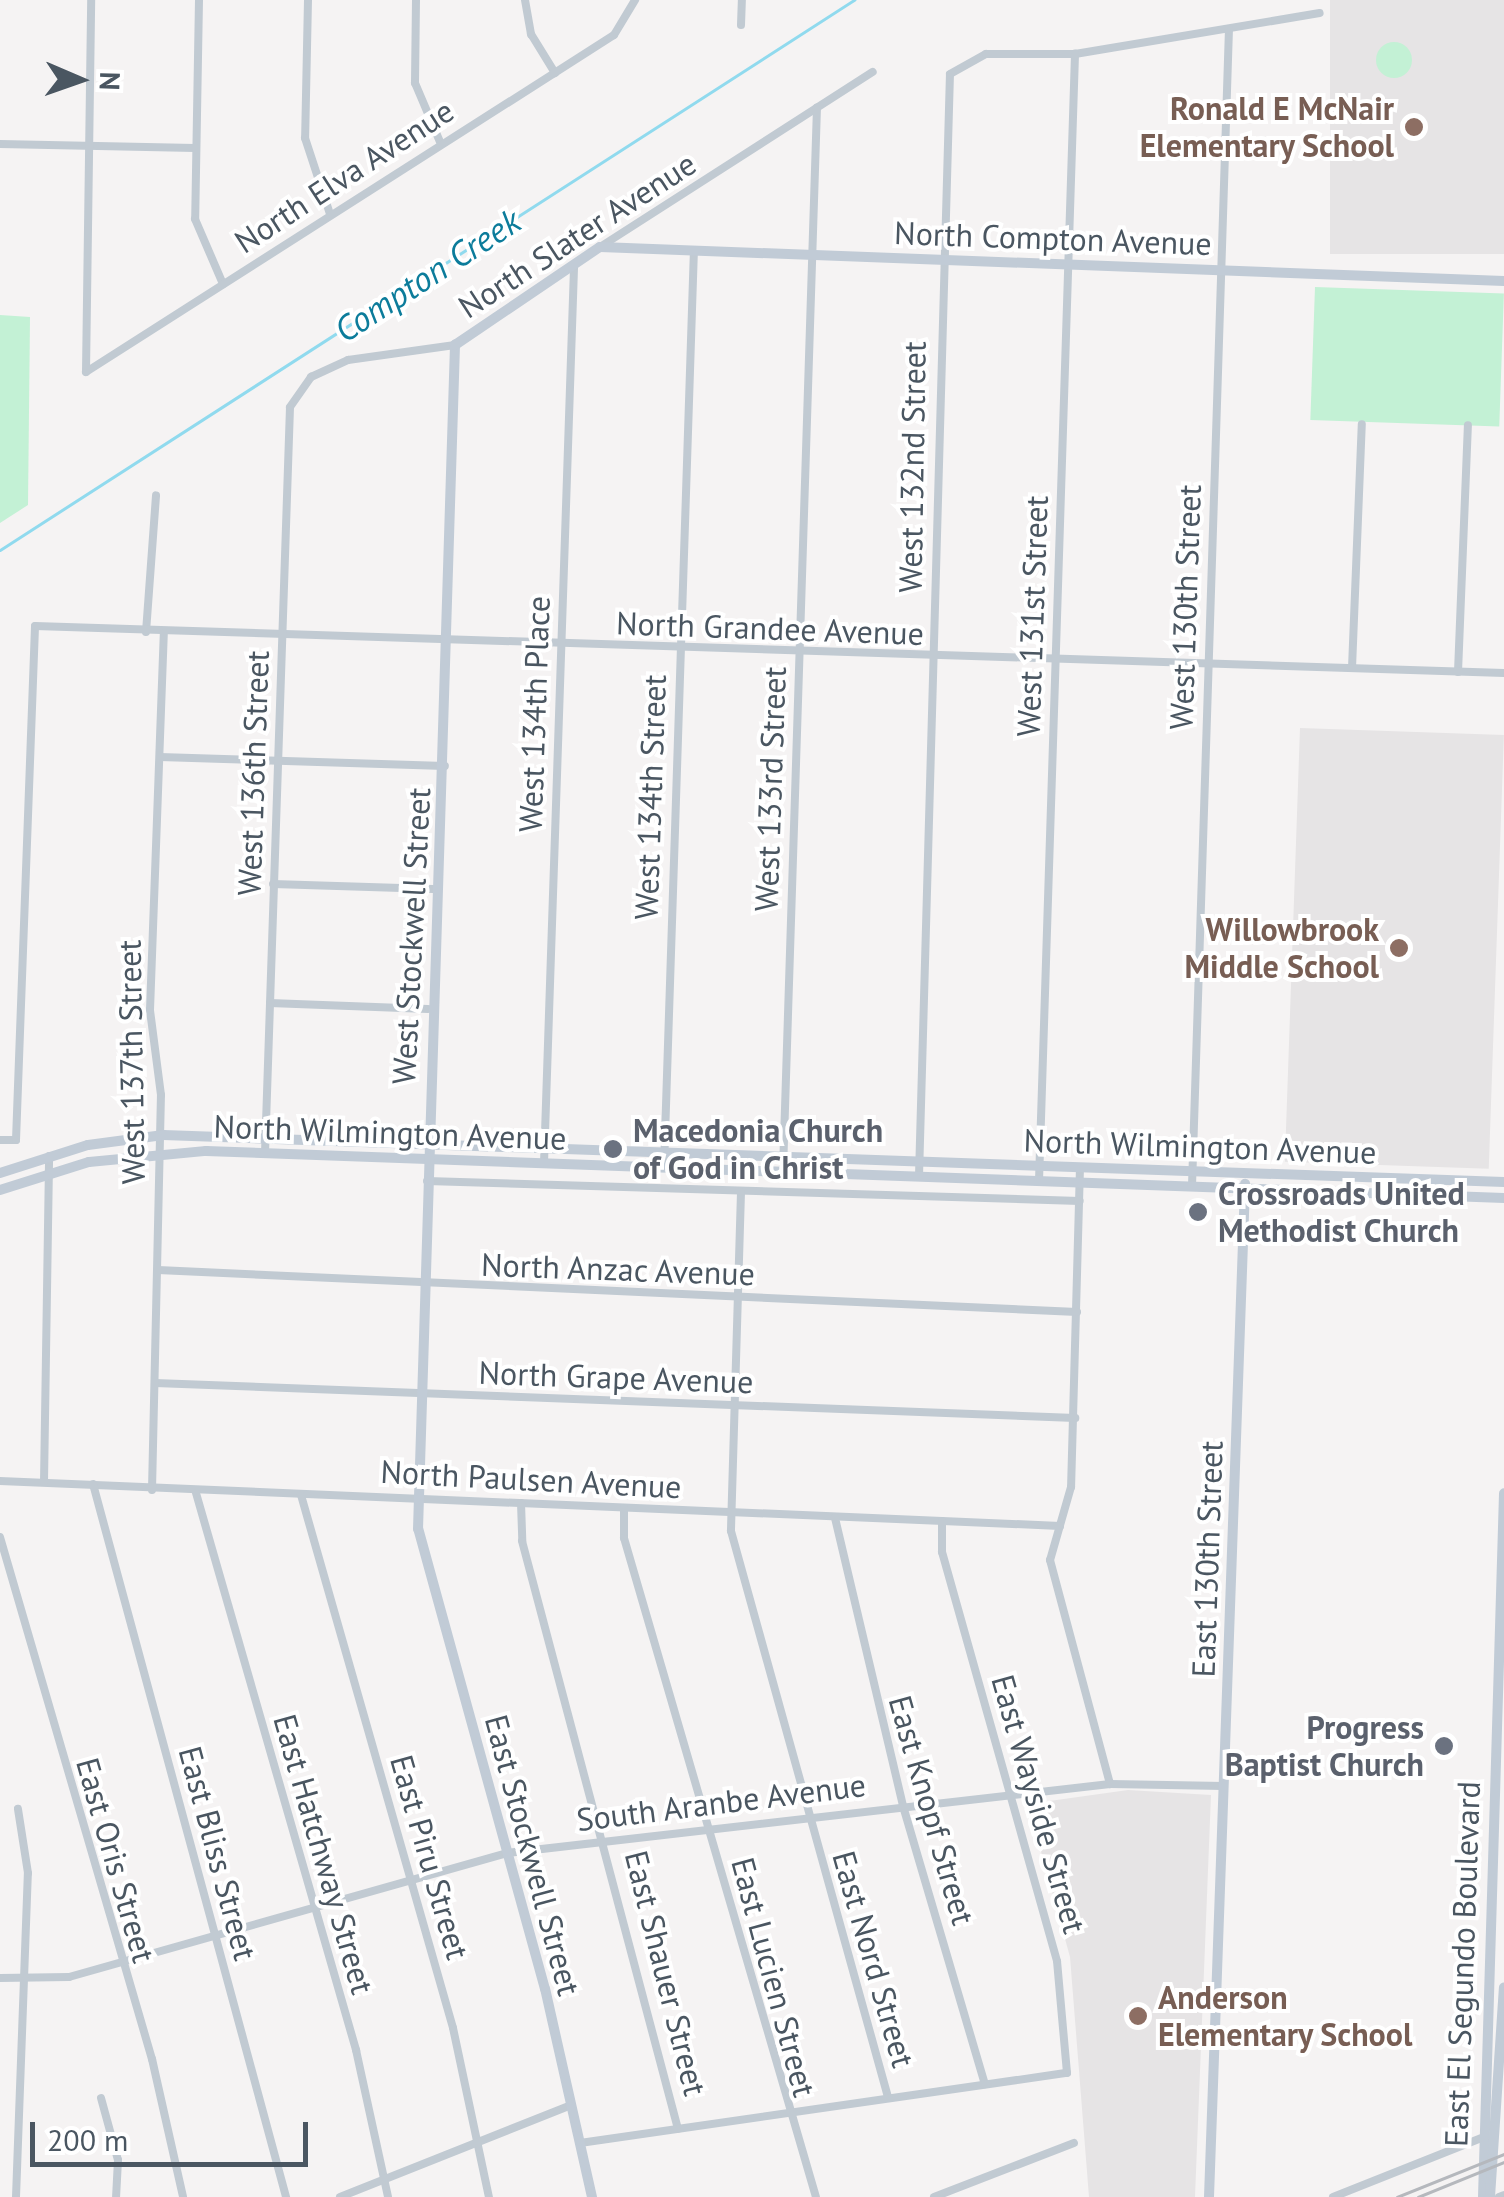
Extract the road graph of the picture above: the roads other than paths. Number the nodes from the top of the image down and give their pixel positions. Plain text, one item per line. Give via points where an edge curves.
1 (90, 0) edge
2 (199, 0) edge
3 (308, 0) edge
4 (416, 0) edge
5 (525, 0) edge
6 (636, 0) edge
7 (742, 0) edge
8 (1320, 12) dead end
9 (741, 25) dead end
10 (1229, 30) junction
11 (1074, 54) junction
12 (555, 72) junction
13 (873, 72) dead end
14 (817, 108) junction
15 (440, 142) junction
16 (0, 144) edge
17 (87, 145) junction
18 (196, 148) junction
19 (330, 214) junction
20 (600, 247) junction
21 (694, 250) junction
22 (812, 254) junction
23 (942, 259) junction
24 (1068, 264) junction
25 (574, 266) junction
26 (1222, 270) junction
27 (1504, 280) edge
28 (223, 284) junction
29 (455, 345) junction
30 (293, 395) joint
31 (1362, 424) dead end
32 (1468, 426) dead end
33 (156, 495) dead end
34 (146, 632) junction
35 (164, 633) junction
36 (283, 637) junction
37 (449, 642) junction
38 (562, 646) junction
39 (681, 650) junction
40 (799, 654) junction
41 (932, 658) junction
42 (1055, 662) junction
43 (1208, 668) junction
44 (1352, 668) junction
45 (1458, 672) junction
46 (1504, 673) edge
47 (160, 756) junction
48 (279, 760) junction
49 (446, 766) junction
50 (273, 884) junction
51 (434, 890) junction
52 (270, 1003) junction
53 (428, 1009) junction
54 (159, 1135) junction
55 (266, 1137) junction
56 (0, 1140) edge
57 (426, 1143) junction
58 (544, 1147) junction
59 (160, 1152) junction
60 (664, 1152) junction
61 (265, 1153) junction
62 (783, 1155) junction
63 (48, 1156) junction
64 (426, 1160) junction
65 (920, 1161) junction
66 (544, 1163) junction
67 (1040, 1165) junction
68 (664, 1166) junction
69 (1080, 1166) junction
70 (1192, 1170) junction
71 (783, 1171) junction
72 (50, 1172) junction
73 (1246, 1172) junction
74 (0, 1173) edge
75 (919, 1176) junction
76 (427, 1181) junction
77 (1039, 1181) junction
78 (1080, 1182) junction
79 (1504, 1182) edge
80 (1192, 1186) junction
81 (1245, 1188) junction
82 (0, 1190) edge
83 (741, 1192) junction
84 (1504, 1198) edge
85 (1080, 1201) junction
86 (158, 1270) junction
87 (423, 1286) junction
88 (737, 1299) junction
89 (1077, 1312) junction
90 (155, 1383) junction
91 (421, 1395) junction
92 (734, 1407) junction
93 (1074, 1418) junction
94 (0, 1481) edge
95 (44, 1482) junction
96 (93, 1484) junction
97 (152, 1490) junction
98 (196, 1492) junction
99 (1504, 1493) edge
100 (301, 1495) junction
101 (419, 1498) junction
102 (521, 1503) junction
103 (624, 1508) junction
104 (730, 1513) junction
105 (834, 1518) junction
106 (942, 1521) junction
107 (1060, 1526) junction
108 (418, 1529) joint
109 (0, 1537) edge
110 (1110, 1784) junction
111 (1224, 1786) junction
112 (1011, 1797) junction
113 (903, 1806) junction
114 (18, 1809) dead end
115 (807, 1817) junction
116 (707, 1827) junction
117 (608, 1840) junction
118 (507, 1853) junction
119 (410, 1880) junction
120 (312, 1907) junction
121 (214, 1935) junction
122 (118, 1964) junction
123 (0, 1978) edge
124 (25, 1978) junction
125 (1504, 1986) edge
126 (985, 2084) junction
127 (102, 2098) dead end
128 (888, 2098) junction
129 (571, 2104) junction
130 (785, 2114) junction
131 (678, 2129) junction
132 (1502, 2130) edge
133 (1481, 2138) junction
134 (477, 2141) junction
135 (580, 2143) junction
136 (1074, 2143) dead end
137 (384, 2180) junction
138 (16, 2197) edge
139 (116, 2197) edge
140 (183, 2197) edge
141 (286, 2197) edge
142 (340, 2197) edge
143 (388, 2197) edge
144 (489, 2197) edge
145 (592, 2197) edge
146 (816, 2197) edge
147 (934, 2197) edge
148 (1209, 2197) edge
149 (1333, 2197) edge
150 (1486, 2197) edge

1 - 17 street
2 - 18 street
3 - 19 street via 305,138
4 - 15 street via 415,84
5 - 12 street via 531,34
6 - 12 street, North Elva Avenue via 628,21
7 - 9 street
8 - 10 street
10 - 11 street
10 - 26 street, West 130th Street
11 - 23 street, West 132nd Street via 986,54 960,63 948,94
11 - 24 street, West 131st Street
12 - 15 street, North Elva Avenue
13 - 14 street, North Slater Avenue
14 - 20 street, North Slater Avenue
14 - 22 street, West 133rd Street
15 - 19 street, North Elva Avenue
16 - 17 street
17 - 18 street
17 - 28 street, North Elva Avenue via 86,372
18 - 28 street via 195,218
19 - 28 street, North Elva Avenue
20 - 21 street, North Compton Avenue
20 - 25 street, North Slater Avenue
21 - 22 street, North Compton Avenue
21 - 39 street, West 134th Street
22 - 23 street, North Compton Avenue
22 - 40 street, West 133rd Street
23 - 24 street, North Compton Avenue
23 - 41 street, West 132nd Street
24 - 26 street, North Compton Avenue
24 - 42 street, West 131st Street
25 - 29 street, North Slater Avenue
25 - 38 street, West 134th Place
26 - 27 street, North Compton Avenue
26 - 43 street, West 130th Street
29 - 30 street, North Slater Avenue via 348,360
29 - 37 street, West Stockwell Street
30 - 36 street, West 136th Street
31 - 44 street
32 - 45 street
33 - 34 street
34 - 35 street, North Grandee Avenue
34 - 56 street, North Grandee Avenue via 35,626 16,1140
35 - 36 street, North Grandee Avenue
35 - 47 street, West 137th Street
36 - 37 street, North Grandee Avenue
36 - 48 street, West 136th Street
37 - 38 street, North Grandee Avenue
37 - 49 street, West Stockwell Street
38 - 39 street, North Grandee Avenue
38 - 58 street, West 134th Place
39 - 40 street, North Grandee Avenue
39 - 60 street, West 134th Street
40 - 41 street, North Grandee Avenue
40 - 62 street, West 133rd Street
41 - 42 street, North Grandee Avenue
41 - 65 street, West 132nd Street
42 - 43 street, North Grandee Avenue
42 - 67 street, West 131st Street
43 - 44 street, North Grandee Avenue
43 - 70 street, West 130th Street
44 - 45 street, North Grandee Avenue
45 - 46 street, North Grandee Avenue
47 - 48 street
47 - 54 street, West 137th Street via 150,1010
48 - 49 street
48 - 50 street, West 136th Street
49 - 51 street, West Stockwell Street
50 - 51 street
50 - 52 street, West 136th Street
51 - 53 street, West Stockwell Street
52 - 53 street
52 - 55 street, West 136th Street
53 - 57 street, West Stockwell Street
54 - 55 street, North Wilmington Avenue
54 - 59 street, West 137th Street
54 - 63 street, North Wilmington Avenue
55 - 57 street, North Wilmington Avenue
55 - 61 street, West 136th Street
57 - 58 street, North Wilmington Avenue
57 - 64 street, West Stockwell Street
58 - 60 street, North Wilmington Avenue
58 - 66 street, West 134th Place
59 - 61 street, North Wilmington Avenue
59 - 72 street, North Wilmington Avenue
59 - 86 street, West 137th Street
60 - 62 street, North Wilmington Avenue
60 - 68 street, West 134th Street
61 - 64 street, North Wilmington Avenue
62 - 65 street, North Wilmington Avenue
62 - 71 street, West 133rd Street
63 - 72 street
63 - 74 street, North Wilmington Avenue
64 - 66 street, North Wilmington Avenue
64 - 76 street, West Stockwell Street
65 - 67 street, North Wilmington Avenue
65 - 75 street, West 132nd Street
66 - 68 street, North Wilmington Avenue
67 - 69 street, North Wilmington Avenue
67 - 77 street, West 131st Street
68 - 71 street, North Wilmington Avenue
69 - 70 street, North Wilmington Avenue
69 - 78 street
70 - 73 street, North Wilmington Avenue
70 - 80 street, West 130th Street
71 - 75 street, North Wilmington Avenue
72 - 82 street, North Wilmington Avenue
72 - 95 street
73 - 79 street, North Wilmington Avenue
73 - 81 street
75 - 77 street, North Wilmington Avenue
76 - 83 street
76 - 87 street, West Stockwell Street
77 - 78 street, North Wilmington Avenue
78 - 80 street, North Wilmington Avenue
78 - 85 street
80 - 81 street, North Wilmington Avenue
81 - 84 street, North Wilmington Avenue
81 - 111 street, East 130th Street
83 - 85 street
83 - 88 street, East Nord Street
85 - 89 street
86 - 87 street, North Anzac Avenue
86 - 90 street, West 137th Street
87 - 88 street, North Anzac Avenue
87 - 91 street, West Stockwell Street
88 - 89 street, North Anzac Avenue
88 - 92 street, East Nord Street
89 - 93 street
90 - 91 street, North Grape Avenue
90 - 97 street, West 137th Street
91 - 92 street, North Grape Avenue
91 - 101 street, West Stockwell Street
92 - 93 street, North Grape Avenue
92 - 104 street, East Nord Street
93 - 107 street
94 - 95 street, North Paulsen Avenue
95 - 96 street, North Paulsen Avenue
96 - 97 street, North Paulsen Avenue
96 - 121 street, East Bliss Street
97 - 98 street, North Paulsen Avenue
98 - 100 street, North Paulsen Avenue
98 - 120 street, East Hatchway Street
99 - 133 street, East El Segundo Boulevard
100 - 101 street, North Paulsen Avenue
100 - 119 street, East Piru Street
101 - 102 street, North Paulsen Avenue
101 - 108 street, West Stockwell Street
102 - 103 street, North Paulsen Avenue
102 - 117 street, East Shauer Street via 522,1540
103 - 104 street, North Paulsen Avenue
103 - 116 street, East Lucien Street via 624,1538
104 - 105 street, North Paulsen Avenue
104 - 115 street, East Nord Street
105 - 106 street, North Paulsen Avenue
105 - 113 street, East Knopf Street via 835,1548
106 - 107 street, North Paulsen Avenue
106 - 112 street, East Wayside Street via 942,1552
107 - 110 street via 1050,1560
108 - 118 street, East Stockwell Street
109 - 122 street, East Oris Street
110 - 111 street, South Aranbe Avenue
110 - 112 street, South Aranbe Avenue
111 - 148 street, East 130th Street
112 - 113 street, South Aranbe Avenue
112 - 126 street, East Wayside Street via 1056,1962 1067,2073
113 - 115 street, South Aranbe Avenue
113 - 126 street, East Knopf Street
114 - 124 street via 27,1851
115 - 116 street, South Aranbe Avenue
115 - 128 street, East Nord Street
116 - 117 street, South Aranbe Avenue
116 - 130 street, East Lucien Street
117 - 118 street, South Aranbe Avenue
117 - 131 street, East Shauer Street
118 - 119 street, South Aranbe Avenue
118 - 129 street, East Stockwell Street
119 - 120 street, South Aranbe Avenue
119 - 134 street, East Piru Street
120 - 121 street, South Aranbe Avenue
120 - 137 street, East Hatchway Street
121 - 122 street, South Aranbe Avenue
121 - 141 street, East Bliss Street
122 - 124 street, South Aranbe Avenue
122 - 140 street, East Oris Street via 152,2059
123 - 124 street, South Aranbe Avenue
124 - 138 street
125 - 132 street, East El Segundo Boulevard
126 - 128 street
127 - 139 street via 118,2160
128 - 130 street
129 - 134 street
129 - 135 street, East Stockwell Street
130 - 131 street
130 - 146 street, East Lucien Street
131 - 135 street
132 - 133 street
132 - 150 street, East El Segundo Boulevard
133 - 149 street
133 - 150 street, East El Segundo Boulevard
134 - 137 street
134 - 144 street, East Piru Street
135 - 145 street, East Stockwell Street
136 - 147 street
137 - 142 street
137 - 143 street, East Hatchway Street

